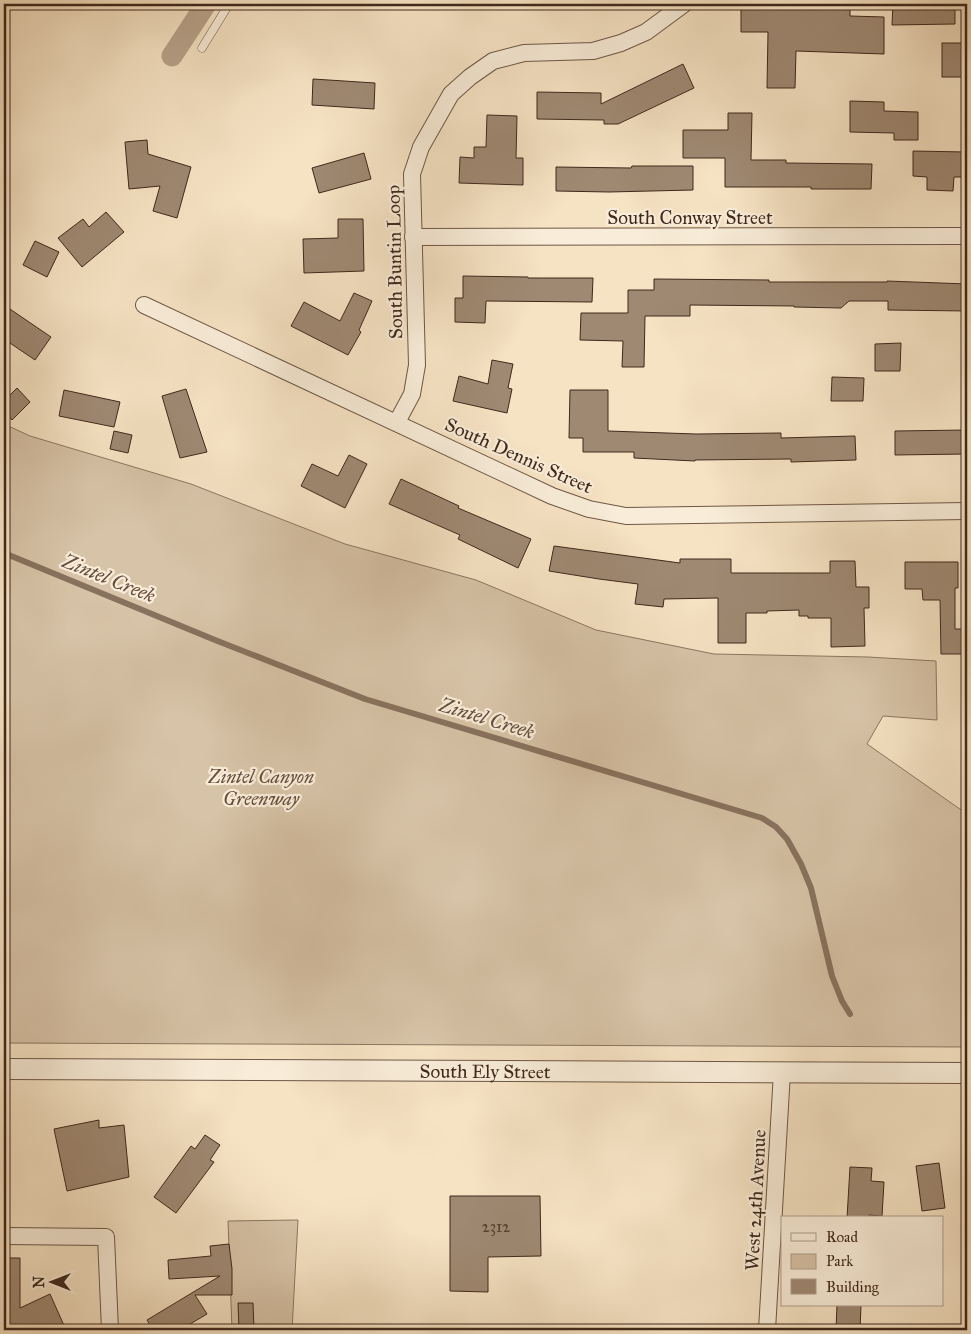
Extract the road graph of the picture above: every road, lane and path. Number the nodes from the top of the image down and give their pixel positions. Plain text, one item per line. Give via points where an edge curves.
1 (229, 4) edge
2 (682, 4) edge
3 (202, 48) dead end
4 (967, 236) edge
5 (413, 237) junction
6 (144, 305) dead end
7 (397, 422) junction
8 (967, 511) edge
9 (4, 1069) edge
10 (782, 1072) junction
11 (967, 1073) edge
12 (4, 1236) edge
13 (110, 1330) edge
14 (767, 1330) edge

1 - 3 lane
2 - 5 street, South Buntin Loop via 646,32 621,43 593,51 524,53 494,61 470,77 451,94 421,148 412,174
4 - 5 street, South Conway Street
5 - 7 street, South Buntin Loop via 417,365 412,394
6 - 7 street, South Dennis Street
7 - 8 street, South Dennis Street via 552,496 588,509 626,516
9 - 10 street, South Ely Street
10 - 11 street, South Ely Street
10 - 14 street, West 24th Avenue
12 - 13 street via 106,1237

